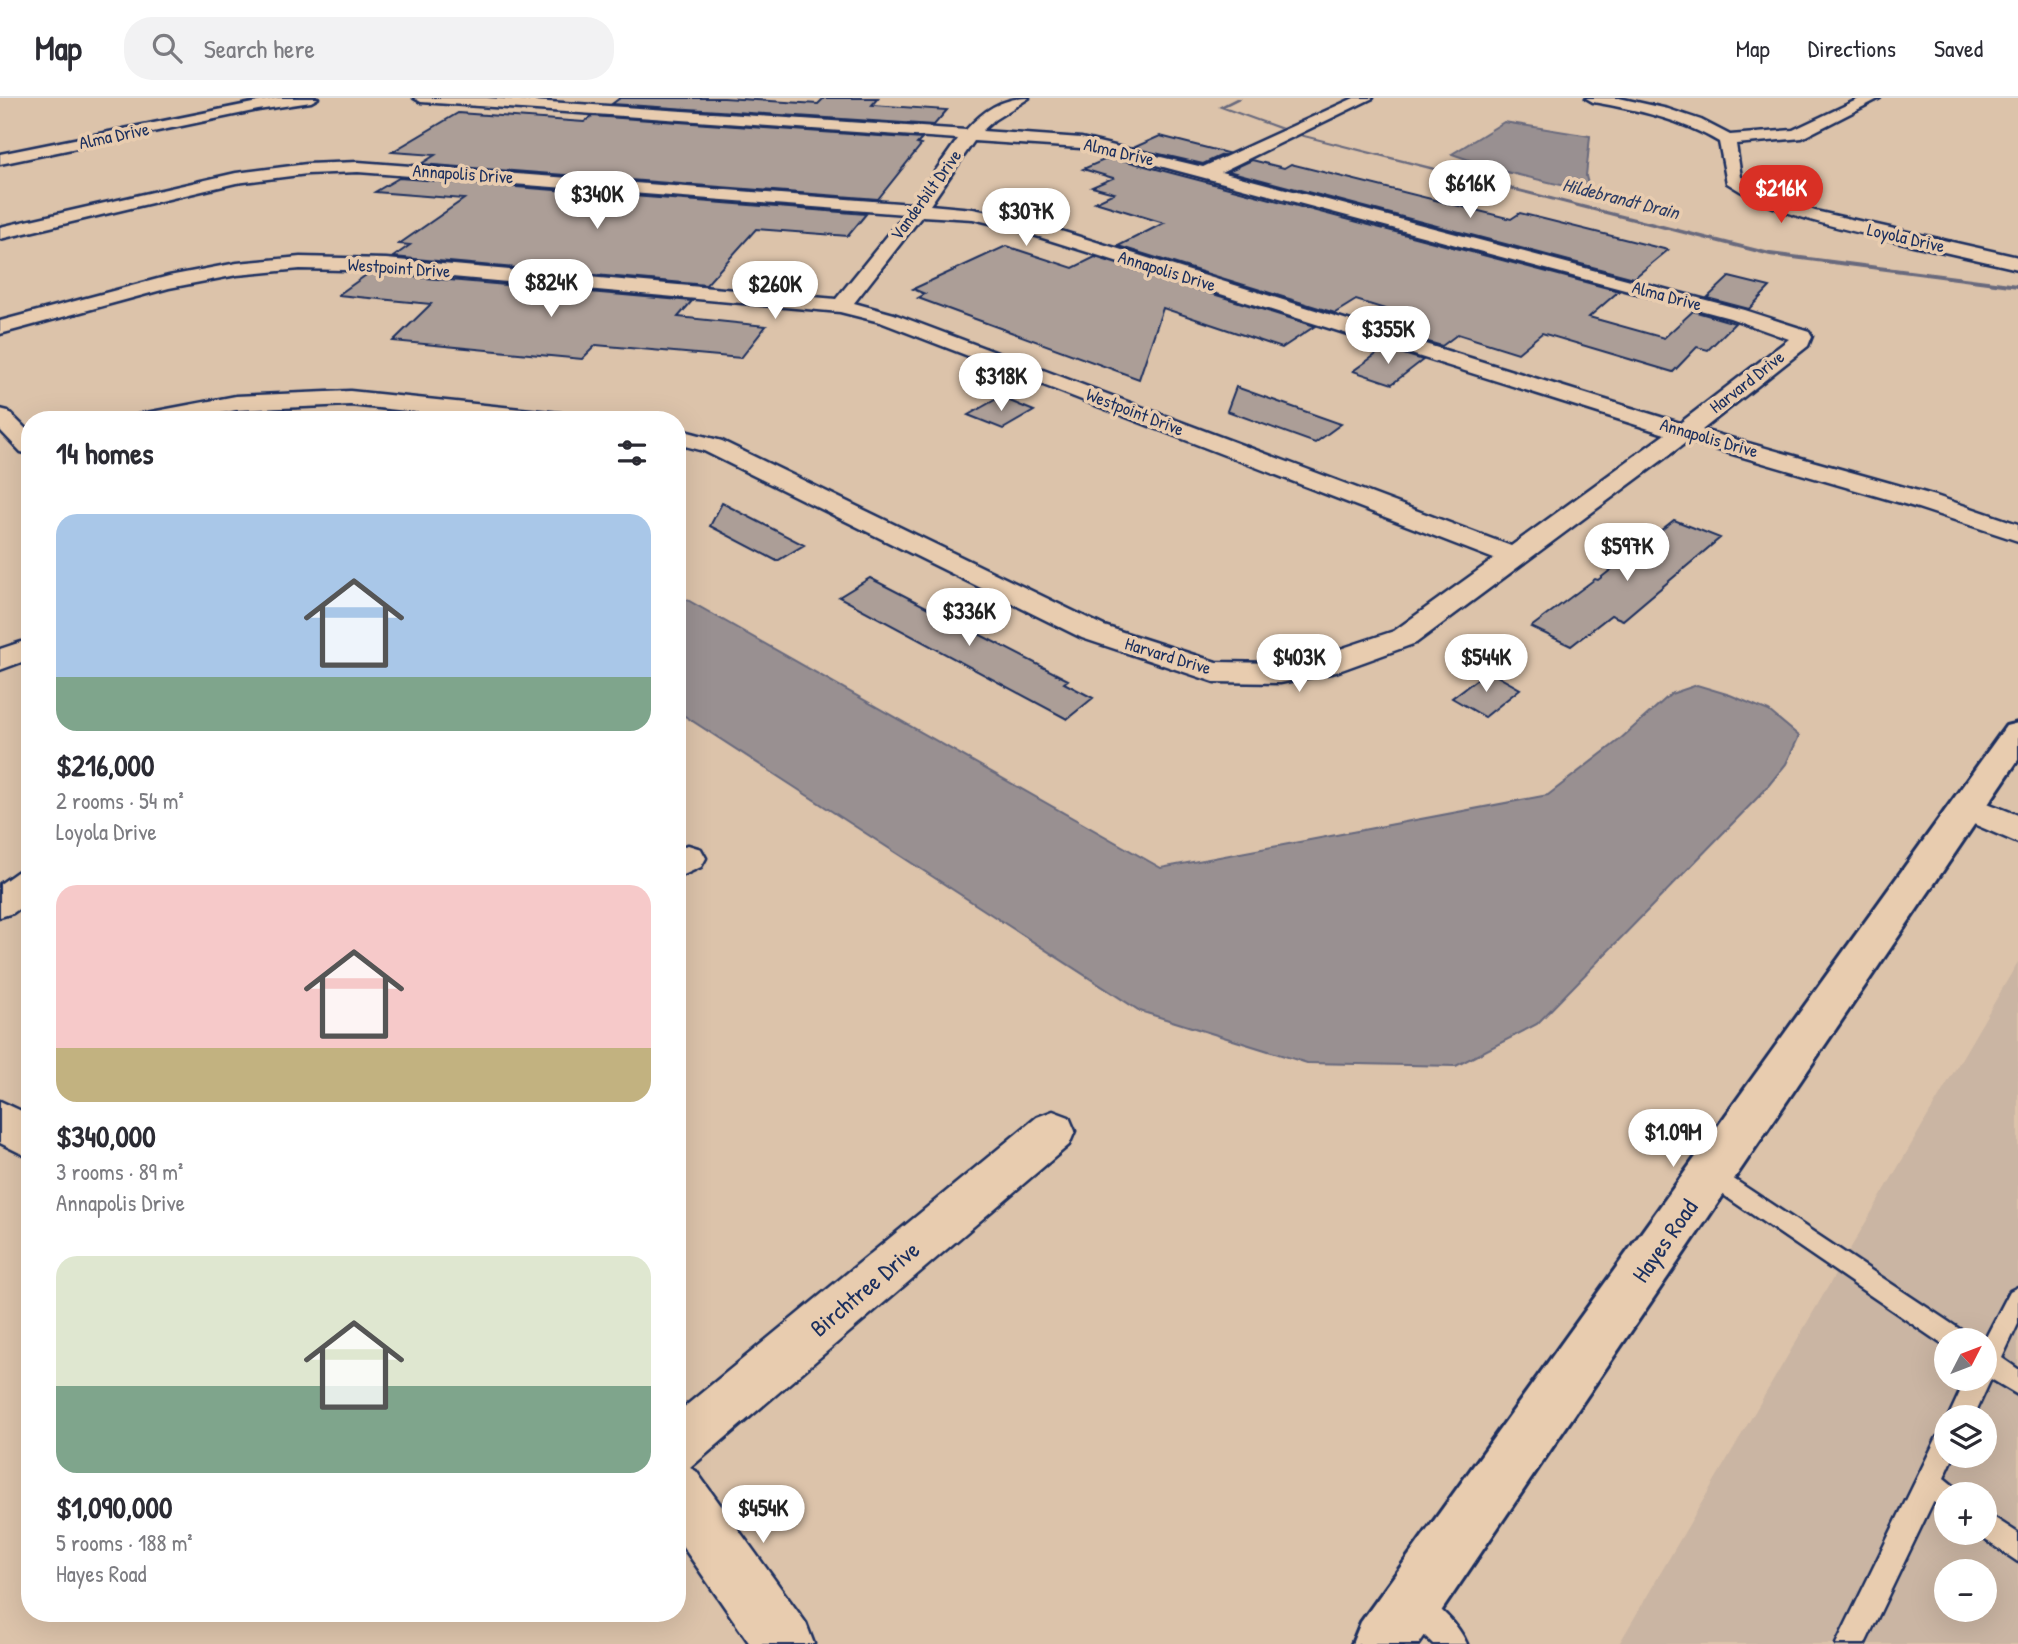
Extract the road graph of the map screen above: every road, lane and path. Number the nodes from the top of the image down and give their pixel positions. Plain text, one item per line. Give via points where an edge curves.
1 (311, 98) edge
2 (421, 98) edge
3 (1022, 98) edge
4 (1366, 98) edge
5 (1592, 98) edge
6 (1872, 98) edge
7 (971, 134) junction
8 (1727, 139) junction
9 (0, 159) edge
10 (1205, 173) junction
11 (917, 209) junction
12 (0, 233) edge
13 (2018, 262) edge
14 (841, 306) junction
15 (0, 328) edge
16 (1796, 333) joint
17 (194, 411) edge
18 (474, 411) edge
19 (0, 416) edge
20 (1684, 432) junction
21 (686, 438) edge
22 (21, 447) edge
23 (2018, 533) edge
24 (1515, 557) junction
25 (21, 652) edge
26 (0, 660) edge
27 (2018, 734) edge
28 (1968, 807) junction
29 (2018, 830) edge
30 (21, 888) edge
31 (0, 903) edge
32 (0, 1120) edge
33 (1053, 1131) dead end
34 (21, 1133) edge
35 (1712, 1174) junction
36 (2018, 1299) edge
37 (1938, 1328) edge
38 (1997, 1341) edge
39 (1997, 1373) edge
40 (2018, 1383) edge
41 (686, 1439) edge
42 (1934, 1494) edge
43 (686, 1503) edge
44 (1997, 1534) edge
45 (2018, 1549) edge
46 (1412, 1603) junction
47 (785, 1644) edge
48 (1383, 1644) edge
49 (1453, 1644) edge
50 (1850, 1644) edge

1 - 9 street, Alma Drive
2 - 7 street, Alma Drive
3 - 7 street, Vanderbilt Drive via 995,111
4 - 10 street
5 - 8 street via 1685,117
6 - 8 street via 1796,135
7 - 10 street, Alma Drive via 1082,143
7 - 11 street, Vanderbilt Drive
8 - 13 street, Loyola Drive via 1733,179 1764,198 1847,224
10 - 16 street, Alma Drive
11 - 12 street, Annapolis Drive via 358,167 236,178
11 - 14 street, Vanderbilt Drive
11 - 20 street, Annapolis Drive via 1014,223
14 - 15 street, Westpoint Drive via 313,263 153,285
14 - 24 street, Westpoint Drive via 887,317
16 - 20 street, Harvard Drive via 1800,341
17 - 18 street via 236,403 350,398
19 - 22 street
20 - 23 street, Annapolis Drive via 1915,498
20 - 24 street, Harvard Drive
21 - 24 street, Harvard Drive via 713,446 1093,632 1214,672 1280,673 1325,665 1405,637
25 - 26 street
27 - 28 street, Hayes Road
28 - 29 street
28 - 35 street, Hayes Road
30 - 31 street
32 - 34 street
33 - 41 street, Birchtree Drive
35 - 37 lane
35 - 46 street, Hayes Road
36 - 38 lane
39 - 40 lane
42 - 50 lane
43 - 47 street
44 - 45 lane
46 - 48 street, Hayes Road
46 - 49 lane

